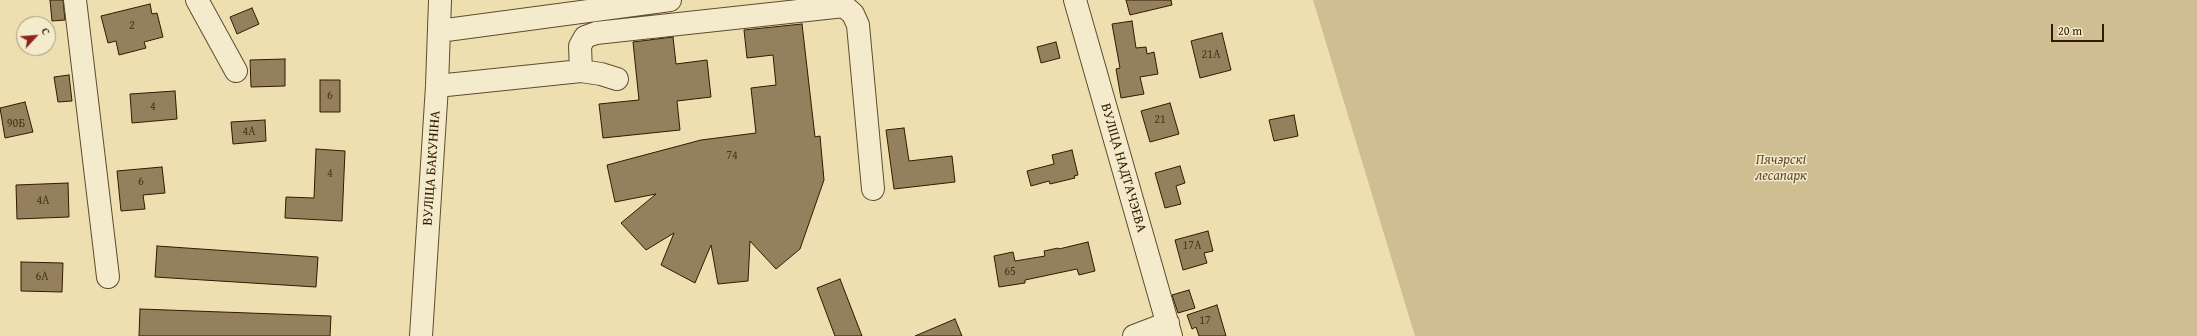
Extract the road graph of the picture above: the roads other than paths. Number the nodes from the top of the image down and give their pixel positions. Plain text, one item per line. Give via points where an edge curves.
1 (75, 0) edge
2 (197, 0) edge
3 (440, 0) edge
4 (670, 0) edge
5 (1075, 0) edge
6 (439, 31) junction
7 (236, 71) dead end
8 (581, 71) junction
9 (617, 79) dead end
10 (437, 86) junction
11 (873, 189) dead end
12 (108, 277) dead end
13 (1169, 329) edge
14 (421, 336) edge
15 (1134, 336) edge

1 - 12 street
2 - 7 street
3 - 6 street, ВУЛІЦА БАКУНІНА
4 - 6 street
5 - 13 street, ВУЛІЦА НАДТАЧЭЕВА
6 - 10 street, ВУЛІЦА БАКУНІНА
8 - 9 street
8 - 10 street
8 - 11 street via 580,46 585,37 596,33 844,6 853,14 858,25
10 - 14 street, ВУЛІЦА БАКУНІНА
13 - 15 street

